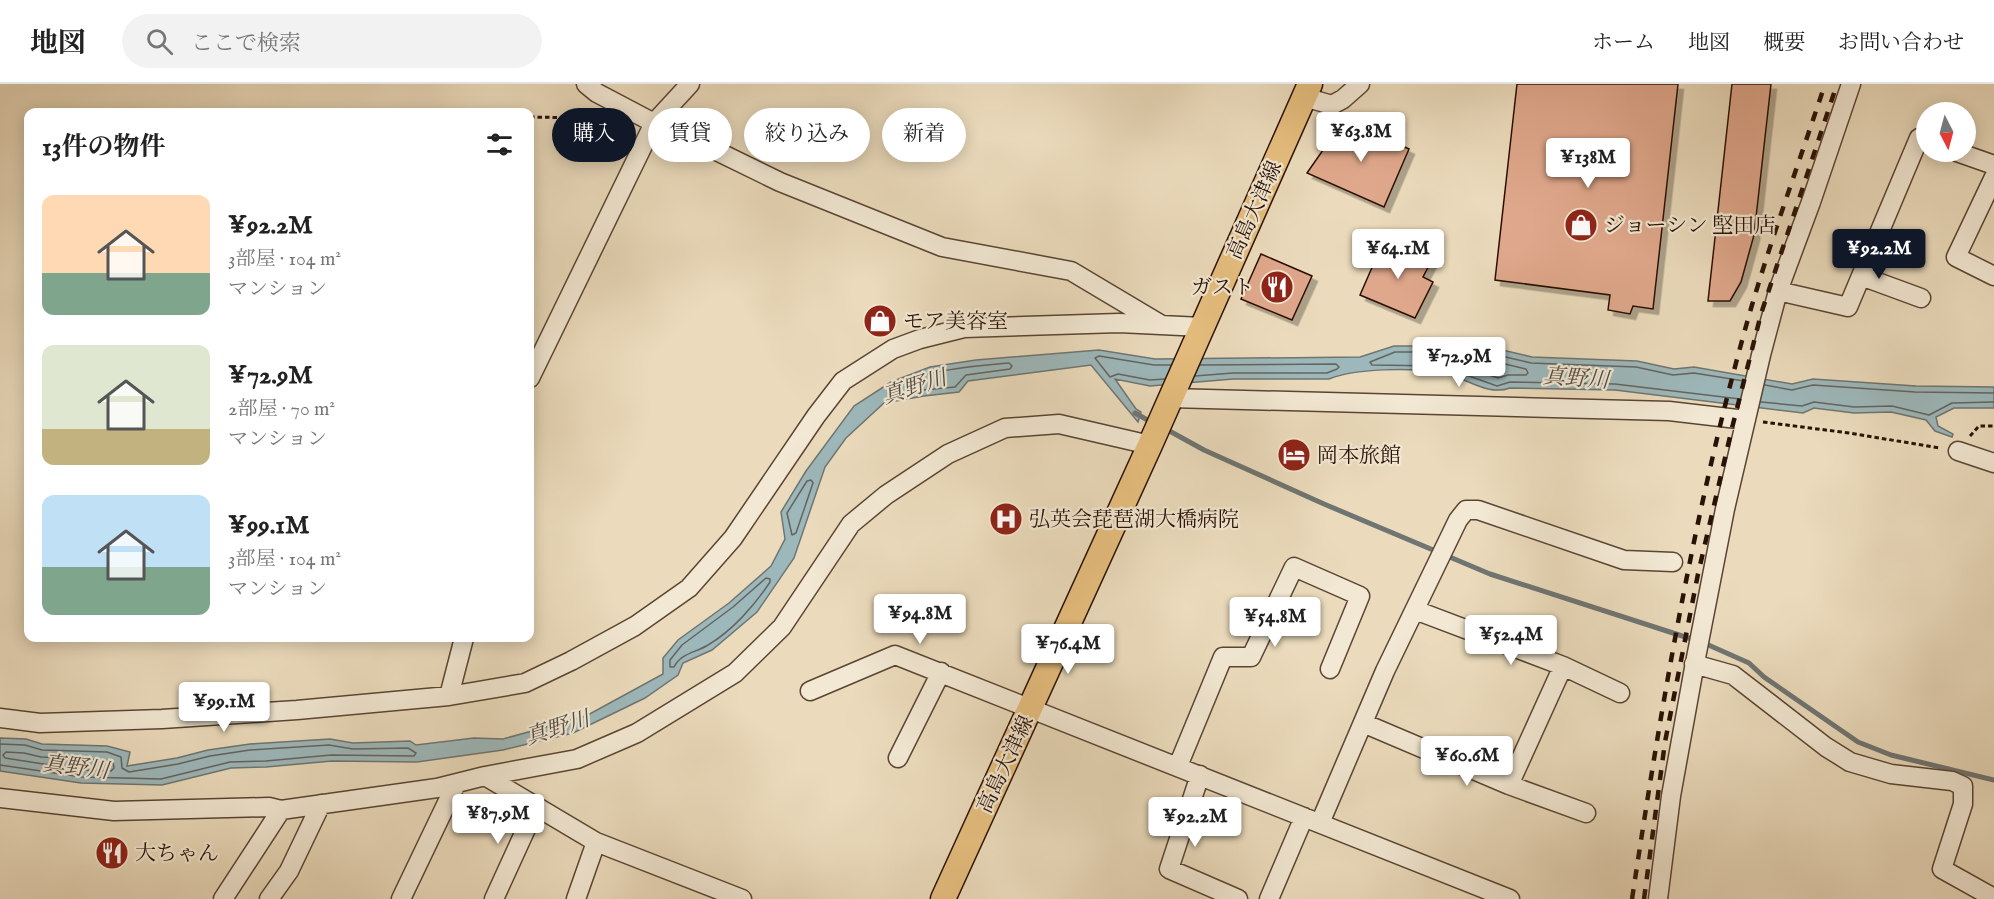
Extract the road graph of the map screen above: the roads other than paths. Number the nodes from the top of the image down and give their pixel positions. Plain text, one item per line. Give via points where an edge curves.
1 (586, 84) edge
2 (690, 84) edge
3 (1360, 84) edge
4 (1851, 84) edge
5 (1307, 91) edge
6 (668, 108) edge
7 (648, 120) edge
8 (648, 135) edge
9 (1916, 145) edge
10 (732, 159) edge
11 (1976, 159) edge
12 (1994, 165) edge
13 (1994, 177) edge
14 (1861, 276) junction
15 (1994, 276) edge
16 (1778, 291) junction
17 (1921, 297) dead end
18 (1161, 325) junction
19 (1200, 332) junction
20 (534, 370) edge
21 (1170, 398) junction
22 (1747, 416) junction
23 (1150, 445) junction
24 (1958, 451) road end
25 (1994, 463) edge
26 (1673, 562) dead end
27 (1415, 610) junction
28 (463, 642) edge
29 (1694, 664) junction
30 (1563, 666) junction
31 (1330, 669) dead end
32 (941, 672) junction
33 (810, 691) dead end
34 (1620, 693) dead end
35 (449, 696) junction
36 (1031, 707) junction
37 (0, 718) edge
38 (1363, 723) junction
39 (898, 758) dead end
40 (1178, 766) junction
41 (1200, 775) junction
42 (485, 777) junction
43 (456, 784) junction
44 (1509, 785) junction
45 (0, 798) edge
46 (321, 804) junction
47 (536, 807) junction
48 (281, 810) junction
49 (1586, 813) dead end
50 (1312, 820) junction
51 (596, 842) junction
52 (1994, 898) edge
53 (223, 899) edge
54 (269, 899) edge
55 (400, 899) edge
56 (494, 899) edge
57 (576, 899) edge
58 (742, 899) edge
59 (943, 899) edge
60 (1238, 899) edge
61 (1269, 899) edge
62 (1510, 899) edge
63 (1658, 899) edge

1 - 7 street
2 - 6 street
3 - 5 street via 1332,105
4 - 16 street
5 - 19 main road, 高島大津線
8 - 20 street
9 - 14 street
10 - 18 street via 942,247 1071,272
11 - 12 street
13 - 15 street via 1956,257
14 - 16 street via 1848,307
14 - 17 street
16 - 22 street
18 - 19 street
18 - 35 street via 964,328 893,349 843,381 733,538 689,588 635,626 572,661 525,682
19 - 21 main road, 高島大津線
21 - 22 street
21 - 23 main road, 高島大津線
22 - 29 street
23 - 36 main road, 高島大津線
23 - 42 street via 1059,424 1005,428 948,454 886,495 851,524 782,627 735,673 637,733 577,759
24 - 25 street
26 - 27 street via 1624,560 1478,510 1466,510
27 - 30 street
27 - 38 street
28 - 35 street
29 - 52 street via 1733,675 1850,762 1891,774 1952,781 1963,786 1963,804 1942,869
29 - 63 street
30 - 34 street
30 - 44 street
31 - 40 street via 1360,596 1294,567 1251,657 1223,657
32 - 33 street via 895,655
32 - 36 street
32 - 39 street
35 - 37 street via 162,719 40,723
36 - 40 street
36 - 59 main road, 高島大津線
38 - 44 street
38 - 50 street
40 - 41 street
41 - 50 street
41 - 60 street via 1169,869
42 - 43 street
42 - 47 street
43 - 46 street
43 - 55 street
44 - 49 street
45 - 48 street via 114,811 269,807
46 - 48 street
46 - 54 street via 289,871
47 - 51 street
47 - 56 street
48 - 53 street
50 - 61 street
50 - 62 street
51 - 57 street
51 - 58 street

